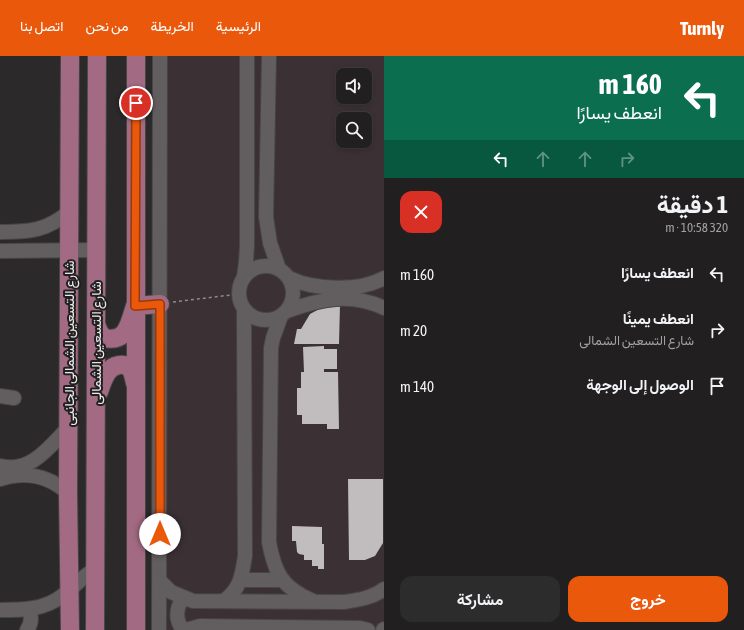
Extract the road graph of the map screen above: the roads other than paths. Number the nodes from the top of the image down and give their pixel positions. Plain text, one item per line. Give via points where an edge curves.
1 (70, 56) edge
2 (97, 56) edge
3 (136, 56) edge
4 (160, 56) edge
5 (247, 56) edge
6 (269, 56) edge
7 (70, 211) junction
8 (0, 232) edge
9 (70, 250) junction
10 (97, 250) junction
11 (0, 251) edge
12 (278, 269) junction
13 (244, 277) junction
14 (289, 278) junction
15 (384, 278) edge
16 (160, 304) junction
17 (135, 306) junction
18 (384, 308) edge
19 (244, 310) junction
20 (284, 313) junction
21 (96, 324) junction
22 (136, 385) junction
23 (0, 396) edge
24 (14, 398) dead end
25 (96, 399) junction
26 (69, 427) junction
27 (24, 471) junction
28 (0, 472) edge
29 (68, 493) junction
30 (95, 569) junction
31 (241, 580) junction
32 (283, 580) junction
33 (160, 581) junction
34 (69, 590) junction
35 (382, 595) edge
36 (183, 598) junction
37 (225, 600) junction
38 (313, 601) junction
39 (0, 610) edge
40 (28, 610) junction
41 (27, 630) edge
42 (70, 630) edge
43 (95, 630) edge
44 (136, 630) edge
45 (160, 630) edge
46 (183, 630) edge
47 (186, 630) edge
48 (368, 630) edge

1 - 7 main road, شارع التسعين الشمالى الجانبى
2 - 10 main road, شارع التسعين الشمالى
3 - 17 main road
4 - 16 street
5 - 13 street via 247,245
6 - 12 street via 266,217
7 - 8 street via 55,223 37,230
7 - 9 main road, شارع التسعين الشمالى الجانبى
9 - 10 street
9 - 11 street
9 - 26 main road, شارع التسعين الشمالى الجانبى
10 - 21 main road, شارع التسعين الشمالى
12 - 13 street via 263,266
12 - 14 street
13 - 19 street via 239,294
14 - 15 street via 325,287 367,285
14 - 20 street via 293,295 291,304
16 - 17 main road
16 - 33 street
17 - 21 main road via 126,332 120,338 104,338
17 - 22 main road
18 - 20 street via 355,298 324,299
19 - 20 street via 252,317 262,320 272,320
19 - 31 street via 245,556
20 - 32 street via 273,338 270,354 270,542 272,558
21 - 25 main road, شارع التسعين الشمالى
22 - 25 main road via 128,366 116,366 106,374
22 - 44 main road
23 - 24 street
25 - 30 main road, شارع التسعين الشمالى
26 - 27 street
26 - 29 main road, شارع التسعين الشمالى الجانبى
27 - 28 street via 14,467
27 - 29 street via 43,477 61,486
29 - 34 main road, شارع التسعين الشمالى الجانبى
30 - 34 street via 83,576
30 - 43 main road, شارع التسعين الشمالى
31 - 32 street
31 - 37 street via 233,594
32 - 38 street via 298,595
33 - 36 street via 171,592
33 - 45 street
34 - 40 street via 50,603
34 - 42 main road, شارع التسعين الشمالى الجانبى
35 - 38 street via 344,602
36 - 37 street via 193,601
36 - 46 street via 177,612 178,622
37 - 38 street
39 - 40 street
40 - 41 street via 31,621
47 - 48 street via 200,626

